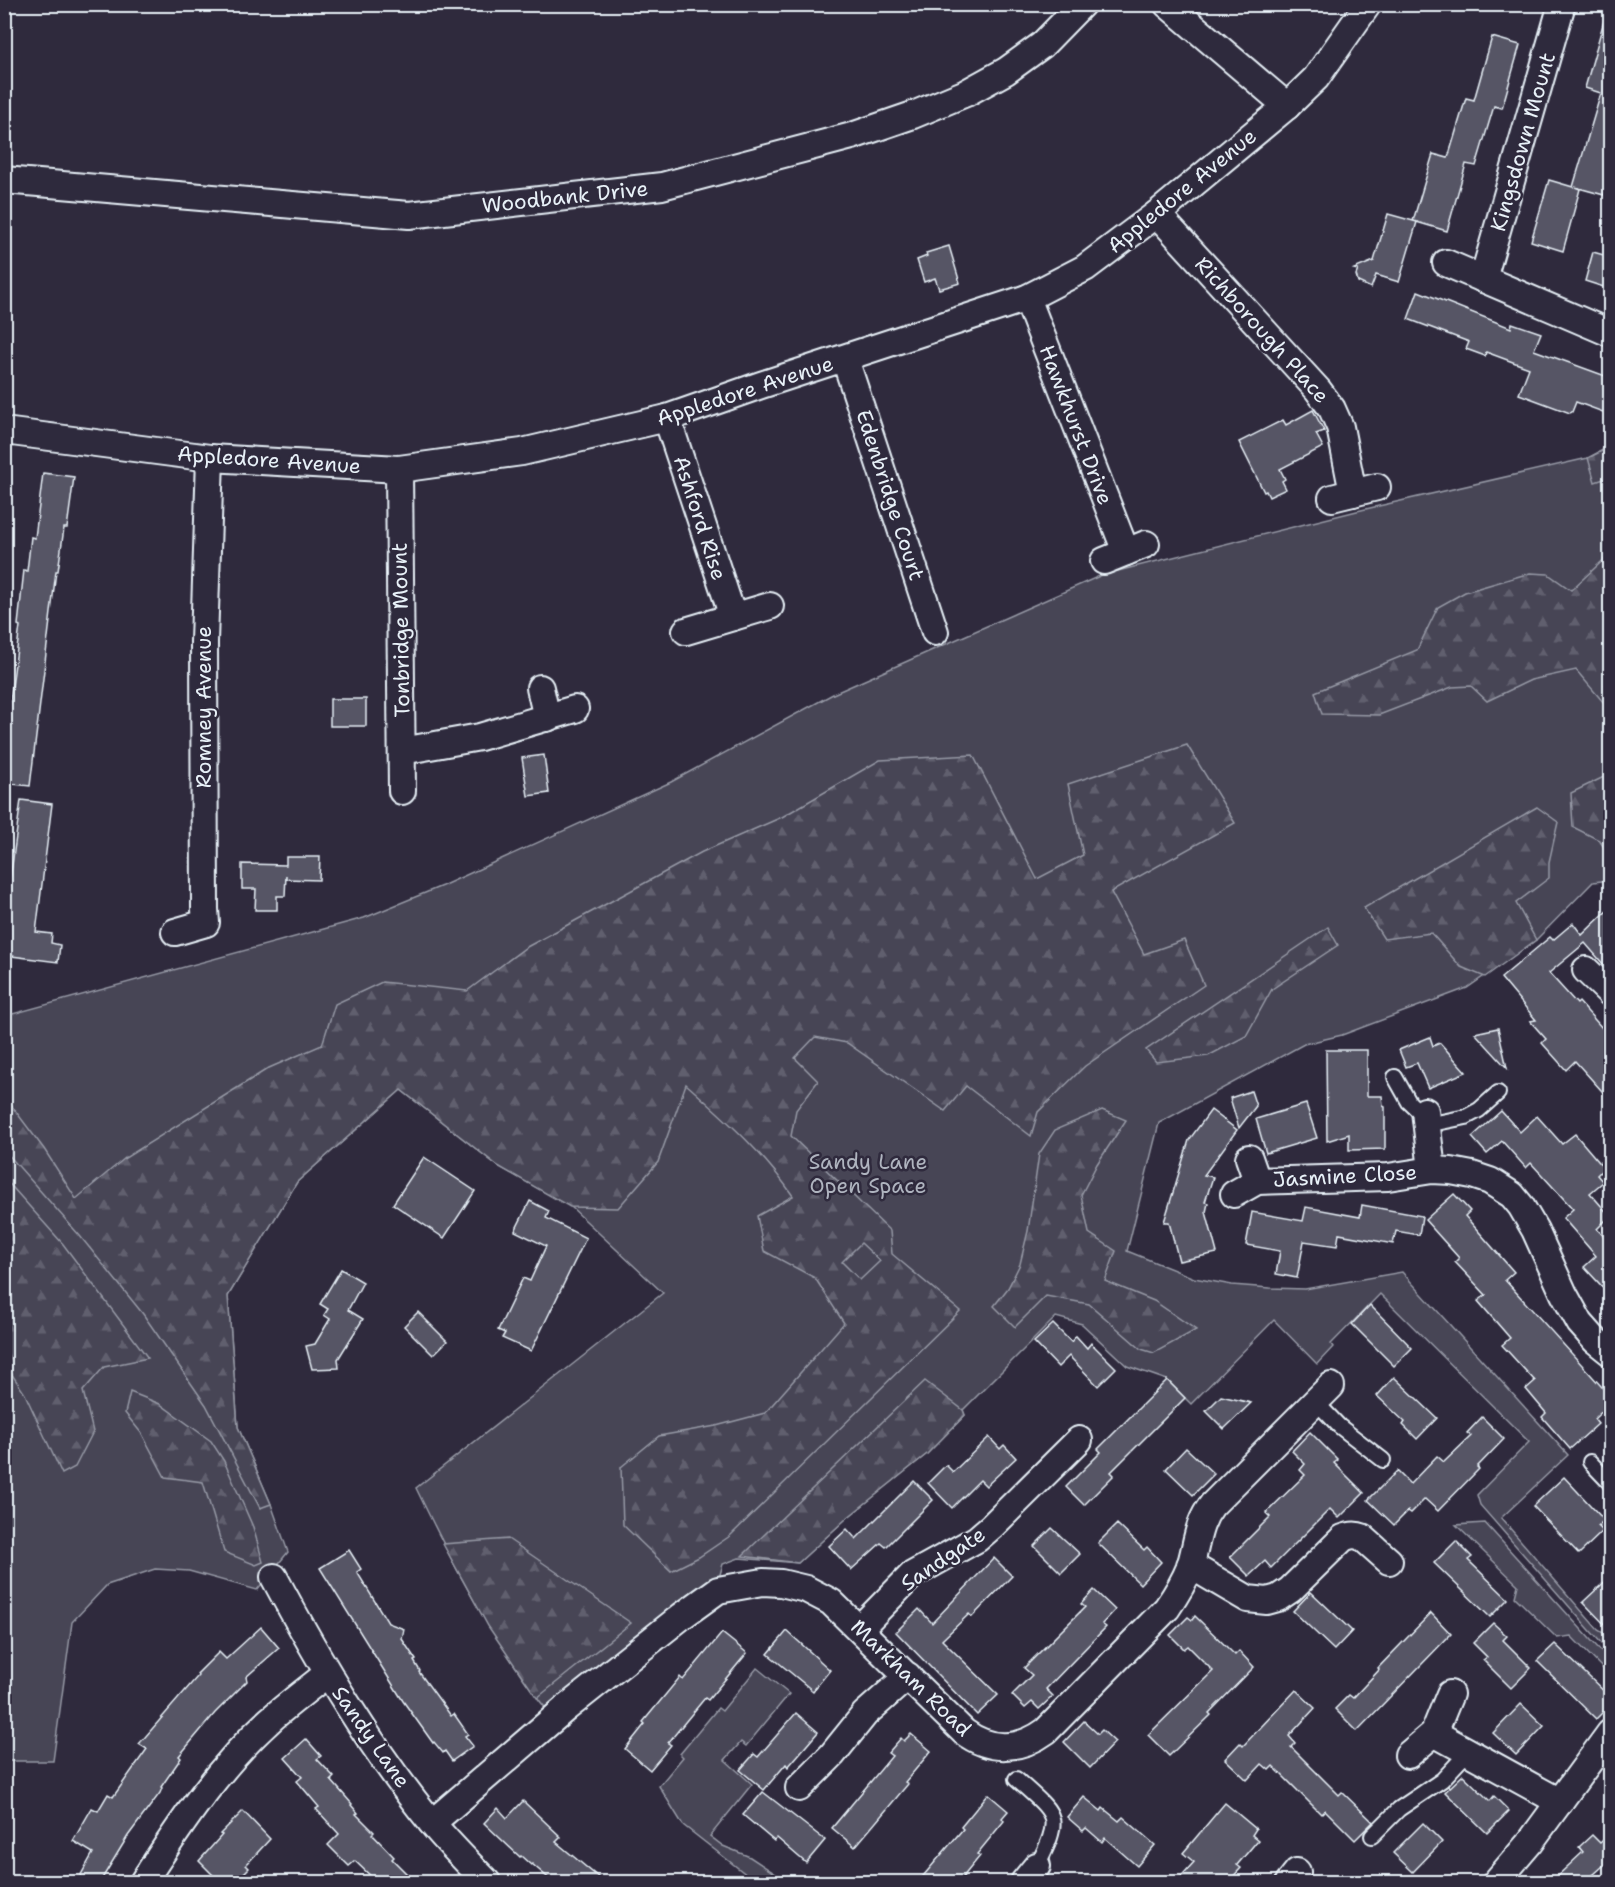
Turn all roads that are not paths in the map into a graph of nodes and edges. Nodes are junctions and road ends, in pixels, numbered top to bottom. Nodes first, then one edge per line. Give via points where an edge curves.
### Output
1 (1082, 4) edge
2 (1167, 4) edge
3 (1368, 4) edge
4 (1562, 4) edge
5 (1287, 106) junction
6 (4, 180) edge
7 (1157, 214) junction
8 (1446, 263) dead end
9 (1483, 279) junction
10 (1027, 298) junction
11 (1611, 333) edge
12 (845, 359) junction
13 (667, 418) junction
14 (4, 431) edge
15 (210, 458) junction
16 (399, 469) junction
17 (1354, 493) dead end
18 (1125, 552) dead end
19 (770, 606) dead end
20 (733, 617) junction
21 (686, 631) dead end
22 (935, 632) dead end
23 (540, 688) dead end
24 (575, 709) dead end
25 (547, 718) junction
26 (402, 751) junction
27 (402, 791) dead end
28 (175, 933) dead end
29 (1586, 970) dead end
30 (1611, 993) edge
31 (1395, 1077) dead end
32 (1498, 1092) dead end
33 (1426, 1118) junction
34 (1432, 1170) junction
35 (1234, 1194) dead end
36 (1611, 1352) edge
37 (1323, 1394) joint
38 (1079, 1440) dead end
39 (1383, 1460) dead end
40 (1590, 1461) dead end
41 (1611, 1483) edge
42 (1389, 1561) dead end
43 (1190, 1565) junction
44 (274, 1577) dead end
45 (860, 1628) junction
46 (327, 1674) junction
47 (908, 1676) junction
48 (1450, 1694) dead end
49 (1434, 1733) junction
50 (1611, 1733) edge
51 (1468, 1752) junction
52 (1408, 1755) dead end
53 (1016, 1779) dead end
54 (799, 1788) dead end
55 (1560, 1802) junction
56 (432, 1823) junction
57 (1372, 1836) dead end
58 (1030, 1874) edge
59 (143, 1882) edge
60 (487, 1882) edge
61 (1496, 1882) edge

1 - 6 street, Woodbank Drive via 1041,45 966,93 852,136 662,186 409,215
2 - 5 street
3 - 5 street, Appledore Avenue via 1316,78
4 - 9 street, Kingsdown Mount
5 - 7 street, Appledore Avenue
7 - 10 street, Appledore Avenue via 1085,268
7 - 17 street, Richborough Place via 1332,409 1340,426
8 - 9 street
9 - 11 street
10 - 12 street, Appledore Avenue
10 - 18 street, Hawkhurst Drive
12 - 13 street, Appledore Avenue
12 - 22 street, Edenbridge Court
13 - 16 street, Appledore Avenue via 522,452
13 - 20 street, Ashford Rise
14 - 15 street, Appledore Avenue
15 - 16 street, Appledore Avenue
15 - 28 street, Romney Avenue via 204,642 207,923
16 - 26 street, Tonbridge Mount
19 - 20 street
20 - 21 street
23 - 25 street
24 - 25 street
25 - 26 street via 480,737
26 - 27 street, Tonbridge Mount
29 - 30 street
31 - 33 lane via 1409,1102
32 - 33 lane via 1466,1117
33 - 34 street, Jasmine Close
34 - 35 street, Jasmine Close via 1388,1177 1253,1169
34 - 36 street, Jasmine Close via 1472,1175 1501,1186 1512,1195 1535,1230 1580,1323
37 - 39 lane, Markham Road via 1339,1426
37 - 43 street, Markham Road via 1212,1505 1198,1527
38 - 45 street, Sandgate via 977,1539 912,1575
40 - 41 lane
42 - 43 street via 1362,1537 1350,1535 1290,1590 1268,1601 1248,1599
43 - 47 street, Markham Road via 1181,1588 1160,1615 1033,1740 999,1746 973,1739
44 - 46 street, Sandy Lane
45 - 47 street, Markham Road
45 - 56 street, Markham Road via 831,1602 793,1585 762,1582 718,1590 566,1708
46 - 56 street, Sandy Lane
46 - 59 street via 270,1720 220,1773
47 - 54 street via 865,1714
48 - 49 street
49 - 51 street
49 - 52 street
50 - 55 street
51 - 55 street
51 - 57 lane via 1442,1780 1399,1809
53 - 58 lane via 1045,1806 1054,1827
55 - 61 street
56 - 60 street, Sandy Lane

